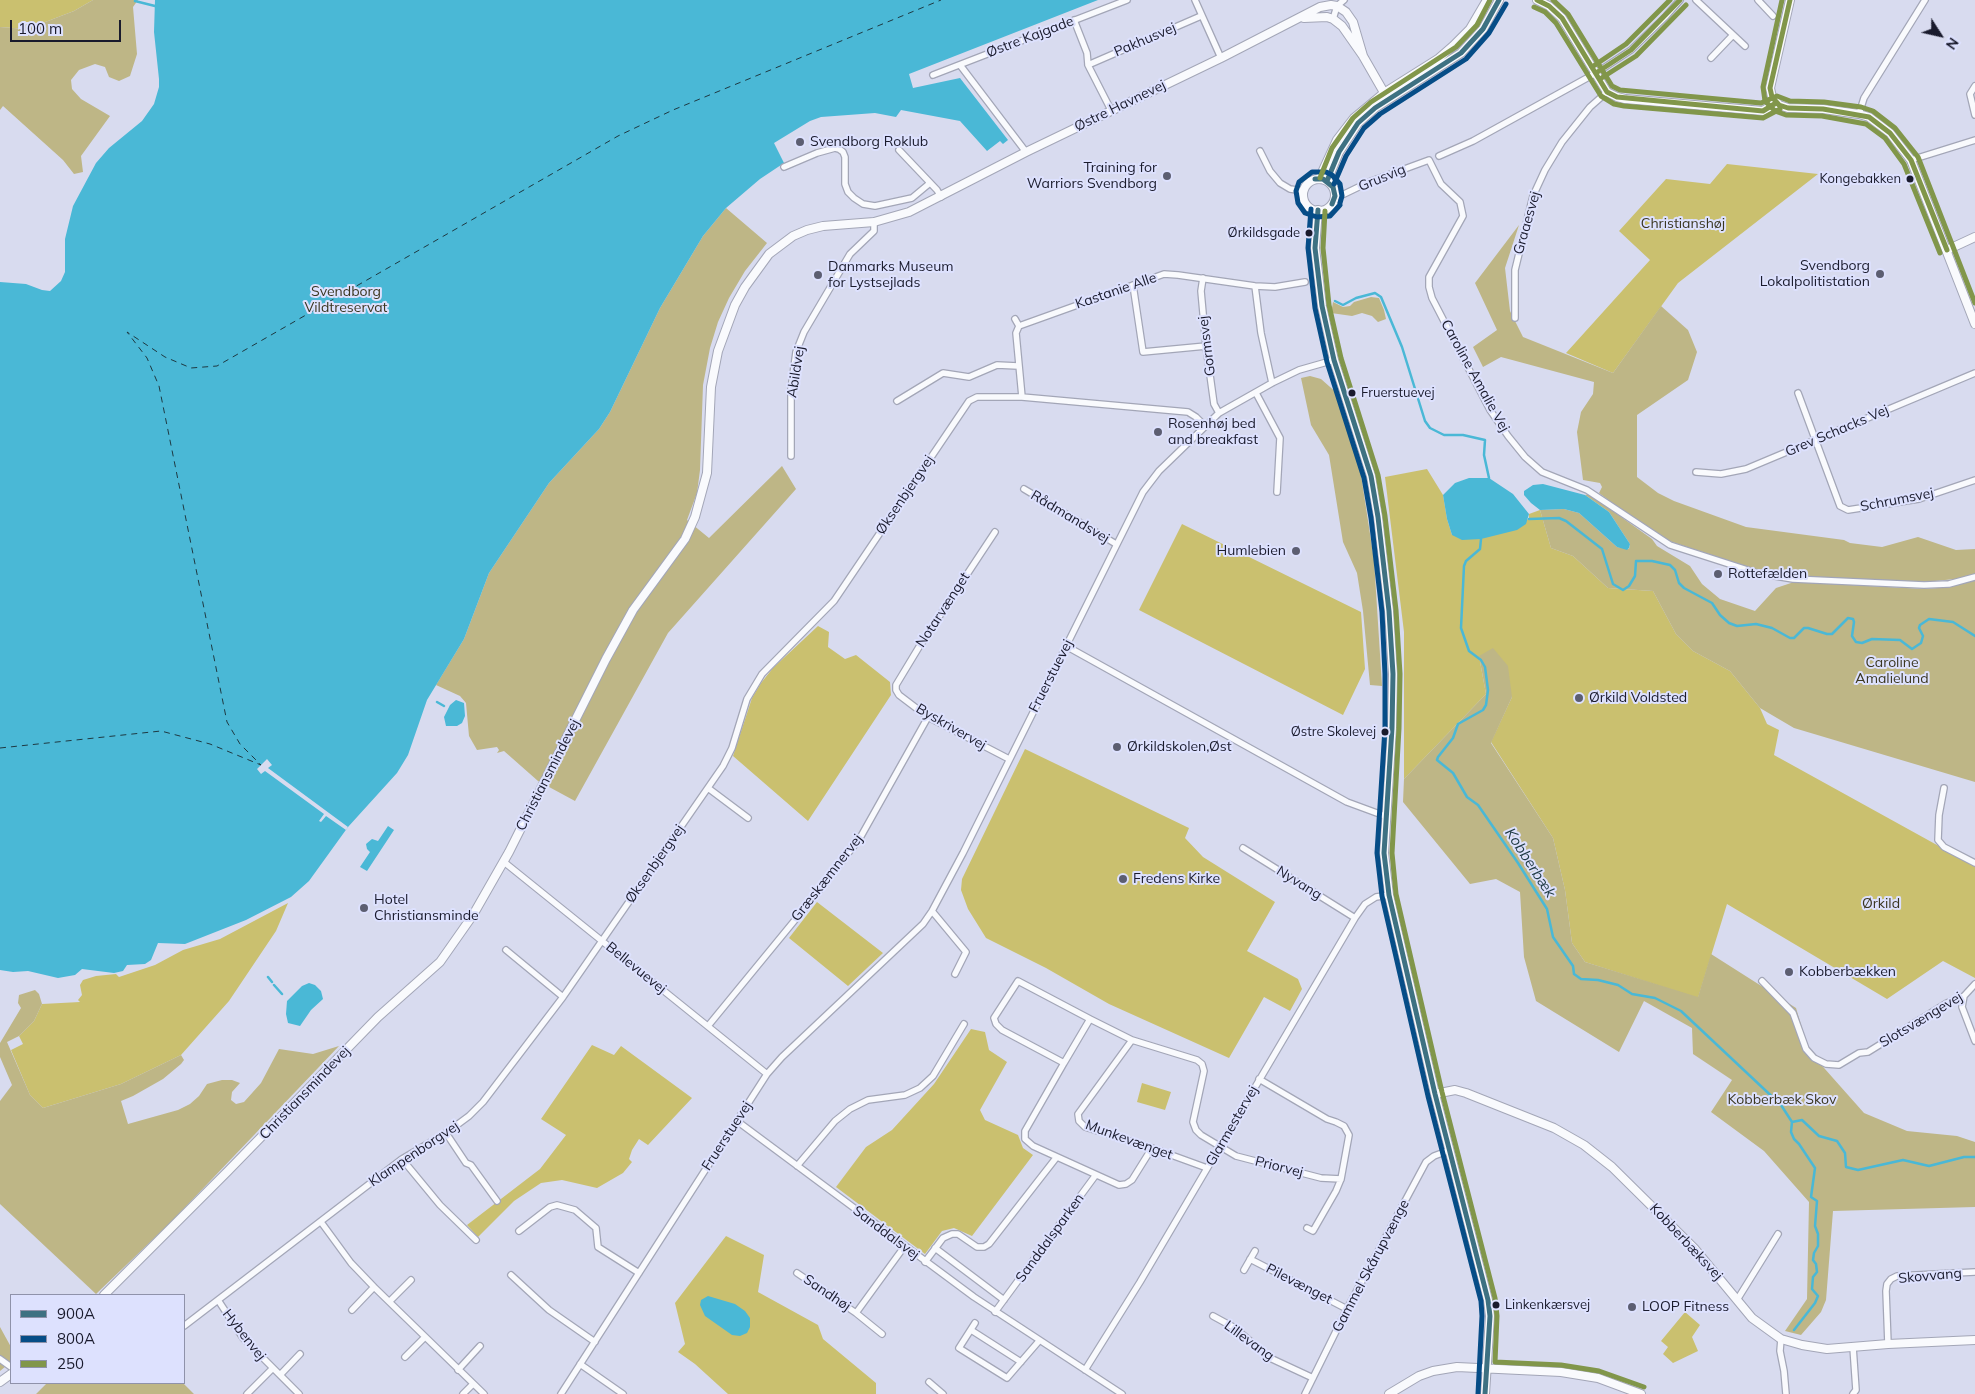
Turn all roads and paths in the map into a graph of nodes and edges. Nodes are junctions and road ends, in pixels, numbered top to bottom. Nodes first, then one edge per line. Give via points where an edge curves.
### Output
1 (1127, 0) edge
2 (1196, 0) edge
3 (1344, 0) edge
4 (1487, 0) edge
5 (1500, 0) edge
6 (1537, 0) edge
7 (1680, 0) edge
8 (1696, 0) edge
9 (1758, 0) edge
10 (1790, 0) edge
11 (1925, 0) edge
12 (1337, 6) junction
13 (1299, 15) junction
14 (1201, 16) junction
15 (1773, 16) dead end
16 (1333, 19) junction
17 (1074, 20) junction
18 (1733, 34) junction
19 (1745, 46) dead end
20 (1363, 56) junction
21 (1222, 58) junction
22 (1711, 58) dead end
23 (1088, 64) junction
24 (960, 65) junction
25 (1596, 73) junction
26 (933, 75) dead end
27 (1975, 86) edge
28 (1607, 92) junction
29 (1386, 96) junction
30 (1776, 103) junction
31 (1111, 110) junction
32 (1859, 114) junction
33 (1975, 115) edge
34 (1975, 140) edge
35 (899, 150) dead end
36 (1260, 151) dead end
37 (1026, 152) junction
38 (1439, 156) dead end
39 (1429, 160) joint
40 (1911, 160) junction
41 (784, 167) dead end
42 (1323, 180) junction
43 (930, 183) junction
44 (1304, 192) junction
45 (1335, 196) junction
46 (940, 197) junction
47 (1318, 210) junction
48 (874, 222) junction
49 (1975, 237) edge
50 (1947, 250) junction
51 (1203, 278) junction
52 (1306, 282) dead end
53 (1133, 284) junction
54 (1255, 286) junction
55 (1515, 318) dead end
56 (1015, 319) dead end
57 (1975, 324) edge
58 (1019, 326) junction
59 (1206, 346) junction
60 (1334, 360) junction
61 (1018, 366) junction
62 (1975, 373) edge
63 (1272, 383) junction
64 (1256, 393) junction
65 (1798, 393) dead end
66 (1022, 397) junction
67 (897, 401) dead end
68 (1219, 413) junction
69 (1205, 426) junction
70 (1815, 440) junction
71 (791, 456) dead end
72 (1696, 472) dead end
73 (1975, 480) edge
74 (1024, 489) dead end
75 (1277, 492) dead end
76 (995, 532) dead end
77 (1116, 544) junction
78 (1975, 576) edge
79 (1066, 646) junction
80 (896, 690) joint
81 (928, 718) junction
82 (1009, 759) junction
83 (708, 788) junction
84 (1944, 788) dead end
85 (1386, 816) junction
86 (748, 818) dead end
87 (1243, 848) dead end
88 (504, 862) junction
89 (1975, 864) edge
90 (1389, 895) junction
91 (932, 911) junction
92 (1355, 918) junction
93 (602, 941) junction
94 (506, 950) dead end
95 (955, 974) dead end
96 (1762, 981) dead end
97 (1975, 984) edge
98 (1964, 996) junction
99 (563, 997) junction
100 (1090, 1019) junction
101 (964, 1024) dead end
102 (708, 1026) junction
103 (1132, 1040) junction
104 (1975, 1041) edge
105 (1064, 1063) junction
106 (767, 1074) junction
107 (1259, 1079) junction
108 (1435, 1094) junction
109 (737, 1121) junction
110 (446, 1133) junction
111 (1220, 1146) junction
112 (1152, 1148) junction
113 (1450, 1150) junction
114 (1056, 1158) junction
115 (402, 1159) junction
116 (797, 1166) junction
117 (1207, 1168) junction
118 (1095, 1176) junction
119 (1341, 1179) junction
120 (497, 1201) dead end
121 (321, 1222) junction
122 (1307, 1228) dead end
123 (519, 1230) dead end
124 (1778, 1234) dead end
125 (476, 1240) dead end
126 (904, 1247) junction
127 (935, 1248) junction
128 (1255, 1250) dead end
129 (1250, 1259) junction
130 (925, 1262) junction
131 (1244, 1270) dead end
132 (1975, 1272) edge
133 (639, 1273) junction
134 (797, 1273) dead end
135 (511, 1275) dead end
136 (411, 1280) dead end
137 (374, 1287) junction
138 (105, 1294) edge
139 (218, 1300) junction
140 (1004, 1300) junction
141 (1737, 1300) junction
142 (390, 1301) junction
143 (1347, 1309) junction
144 (352, 1310) dead end
145 (995, 1312) junction
146 (856, 1313) junction
147 (1213, 1316) dead end
148 (975, 1323) dead end
149 (185, 1325) edge
150 (971, 1330) junction
151 (882, 1334) dead end
152 (424, 1337) junction
153 (1781, 1339) junction
154 (1975, 1340) edge
155 (1039, 1341) junction
156 (595, 1342) junction
157 (1888, 1344) junction
158 (480, 1346) dead end
159 (1853, 1347) junction
160 (300, 1354) dead end
161 (405, 1357) dead end
162 (1021, 1362) junction
163 (580, 1364) junction
164 (272, 1368) junction
165 (1487, 1369) junction
166 (458, 1370) junction
167 (1085, 1370) junction
168 (280, 1375) junction
169 (1313, 1378) junction
170 (929, 1382) dead end
171 (473, 1384) junction
172 (246, 1394) edge
173 (299, 1394) edge
174 (463, 1394) edge
175 (484, 1394) edge
176 (561, 1394) edge
177 (623, 1394) edge
178 (943, 1394) edge
179 (1121, 1394) edge
180 (1305, 1394) edge
181 (1389, 1394) edge
182 (1485, 1394) edge
183 (1641, 1394) edge
184 (1786, 1394) edge
185 (1854, 1394) edge

1 - 17 street, Østre Kajgade
2 - 14 street
3 - 12 street
4 - 29 street via 1470,29 1453,46
5 - 29 street via 1488,22 1461,53
6 - 25 street via 1562,18
7 - 25 street via 1631,50
8 - 18 street
9 - 15 street
10 - 30 street via 1770,88
11 - 32 street via 1864,98
12 - 13 street, Østre Havnevej via 1320,7
12 - 16 street
12 - 20 street via 1351,18
13 - 16 street, Østre Havnevej
13 - 21 street, Østre Havnevej
14 - 21 street
14 - 23 street, Pakhusvej
16 - 20 street via 1346,30
17 - 23 street
17 - 24 street, Østre Kajgade
18 - 19 street
18 - 22 street
20 - 29 street
21 - 31 street, Østre Havnevej
23 - 31 street
24 - 26 street, Østre Kajgade
24 - 37 street
25 - 28 street
25 - 38 street via 1474,141
27 - 33 street via 1970,94
28 - 30 street via 1625,99 1763,111
28 - 55 street, Graaesvej via 1590,107 1562,142 1533,196 1515,270
29 - 42 street via 1354,118 1342,132 1332,149
30 - 32 street via 1788,108
31 - 37 street, Østre Havnevej
32 - 40 street via 1869,117 1890,133
34 - 40 street
35 - 43 street
36 - 44 street via 1280,183
37 - 46 street, Østre Havnevej
39 - 45 street, Grusvig
39 - 78 street, Caroline Amalie Vej via 1441,184 1460,202 1463,216 1429,277 1432,298 1490,410 1532,466 1599,497 1670,545 1757,573 1793,579 1924,585 1949,584
40 - 50 street
41 - 43 street via 817,153 839,149 845,157 848,192 864,204 875,206 912,198
42 - 44 street via 1311,181
42 - 45 street via 1334,187
43 - 46 street
44 - 47 street via 1307,204
45 - 47 street via 1329,207
46 - 48 street, Østre Havnevej via 909,212
47 - 60 street via 1315,248 1318,278
48 - 71 street, Abildvej via 874,231 850,254 804,332 796,352 791,388
48 - 88 street, Christiansmindevej via 823,226 792,236 769,254 745,287 725,328 710,387 707,473 695,516 685,539 633,610
49 - 50 street
50 - 57 street
51 - 53 street, Kastanie Alle via 1164,274
51 - 54 street, Kastanie Alle
51 - 59 street, Gormsvej via 1201,291
52 - 54 street, Kastanie Alle via 1275,287
53 - 58 street, Kastanie Alle
53 - 59 street via 1143,352
54 - 63 street
56 - 58 street
58 - 61 street via 1016,333
59 - 68 street, Gormsvej via 1214,404
60 - 63 street, Fruerstuevej via 1299,370
60 - 85 street via 1371,476 1389,611 1393,674
61 - 66 street
61 - 67 street via 997,365 969,377 943,373
62 - 70 street, Grev Schacks Vej
63 - 64 street, Fruerstuevej
64 - 68 street, Fruerstuevej
64 - 75 street via 1280,438
65 - 70 street
66 - 69 street, Øksenbjergvej via 1188,412
66 - 83 street, Øksenbjergvej via 977,397 969,401 834,601 762,674 747,699 732,748
68 - 69 street, Fruerstuevej
69 - 77 street, Fruerstuevej via 1159,470 1143,492
70 - 72 street, Grev Schacks Vej via 1746,469 1721,474
70 - 73 street, Schrumsvej via 1840,506 1848,510 1919,499
74 - 77 street, Rådmandsvej
76 - 80 street, Notarvænget via 919,647
77 - 79 street, Fruerstuevej
79 - 82 street, Fruerstuevej
79 - 85 street via 1347,802
80 - 81 street, Byskrivervej
81 - 82 street, Byskrivervej
81 - 102 street, Græskæmnervej via 860,838
82 - 91 street, Fruerstuevej
83 - 86 street
83 - 93 street, Øksenbjergvej
84 - 89 street via 1938,815 1938,840 1944,847
85 - 90 street via 1384,853
87 - 92 street, Nyvang
88 - 93 street, Bellevuevej
88 - 138 street, Christiansmindevej via 440,962 378,1018
90 - 92 street, Glarmestervej via 1376,897 1365,904
90 - 108 street
91 - 95 street via 966,952
91 - 106 street, Fruerstuevej via 923,924
92 - 107 street, Glarmestervej
93 - 99 street, Klampenborgvej
93 - 102 street, Bellevuevej
94 - 99 street
96 - 98 street, Slotsvængevej via 1793,1013 1806,1049 1826,1064 1839,1064 1858,1052 1868,1052 1947,1002
97 - 98 street, Slotsvængevej
98 - 104 street via 1962,1006
99 - 110 street, Klampenborgvej via 483,1102
100 - 103 street
100 - 105 street
100 - 105 street via 1018,981 994,1018 1002,1030
101 - 116 street via 933,1076 920,1088 905,1095 868,1100 850,1109 835,1121
102 - 106 street, Bellevuevej
103 - 111 street via 1202,1064 1204,1071 1193,1122 1196,1130
103 - 112 street, Munkevænget via 1078,1114 1079,1121 1085,1127
105 - 114 street via 1025,1132 1025,1140
106 - 109 street, Fruerstuevej
107 - 111 street, Glarmestervej
107 - 119 street via 1344,1126 1349,1135
108 - 113 street
108 - 141 street, Kobberbæksvej via 1455,1090 1466,1093 1554,1128 1584,1145 1612,1167 1694,1248
109 - 116 street, Sanddalsvej
109 - 133 street, Fruerstuevej
110 - 115 street, Klampenborgvej
110 - 120 street
111 - 117 street, Glarmestervej
111 - 119 street, Priorvej via 1236,1156 1321,1178
112 - 117 street, Munkevænget
112 - 118 street via 1132,1180 1126,1184 1119,1185
113 - 143 street, Gammel Skårupvænge via 1426,1162
113 - 165 street via 1488,1300
114 - 118 street
114 - 127 street via 989,1244 977,1247 958,1234 952,1234 943,1238
115 - 121 street, Klampenborgvej
115 - 125 street via 440,1205
116 - 126 street, Sanddalsvej
117 - 167 street, Glarmestervej
118 - 140 street, Sanddalsparken
119 - 122 street via 1313,1231
121 - 137 street
121 - 139 street, Klampenborgvej
123 - 133 street via 550,1207 556,1205 576,1210 596,1228 598,1247
124 - 141 street
126 - 130 street, Sanddalsvej
126 - 146 street, Sandhøj
127 - 130 street
127 - 140 street
128 - 129 street, Pilevænget
129 - 131 street, Pilevænget
129 - 143 street, Pilevænget
130 - 145 street, Sanddalsvej
132 - 157 street, Skovvang via 1897,1276 1887,1284
133 - 156 street, Fruerstuevej
134 - 146 street, Sandhøj
135 - 156 street via 549,1310
136 - 142 street
137 - 142 street
137 - 144 street
139 - 149 street, Klampenborgvej
139 - 164 street, Hybenvej via 243,1338
140 - 145 street, Sanddalsparken
141 - 153 street, Kobberbæksvej via 1752,1318
142 - 152 street
143 - 169 street, Gammel Skårupvænge
145 - 155 street, Sanddalsvej
146 - 151 street, Sandhøj
147 - 169 street, Lillevang via 1235,1328 1270,1358
148 - 150 street
150 - 162 street
150 - 162 street via 959,1348 1007,1378
152 - 161 street
152 - 166 street
153 - 159 street, Kobberbæksvej via 1827,1349
153 - 184 street
154 - 157 street, Kobberbæksvej
155 - 162 street
155 - 167 street, Sanddalsvej
156 - 163 street, Fruerstuevej
157 - 159 street, Kobberbæksvej
158 - 166 street
159 - 185 street
160 - 168 street
163 - 176 street, Fruerstuevej
163 - 177 street
164 - 168 street, Hybenvej
164 - 172 street, Hybenvej
165 - 181 street via 1457,1367 1433,1371
165 - 182 street
165 - 183 street via 1561,1372 1598,1378
166 - 171 street
167 - 179 street, Sanddalsvej
168 - 173 street, Hybenvej
169 - 180 street, Gammel Skårupvænge
170 - 178 street
171 - 174 street
171 - 175 street

